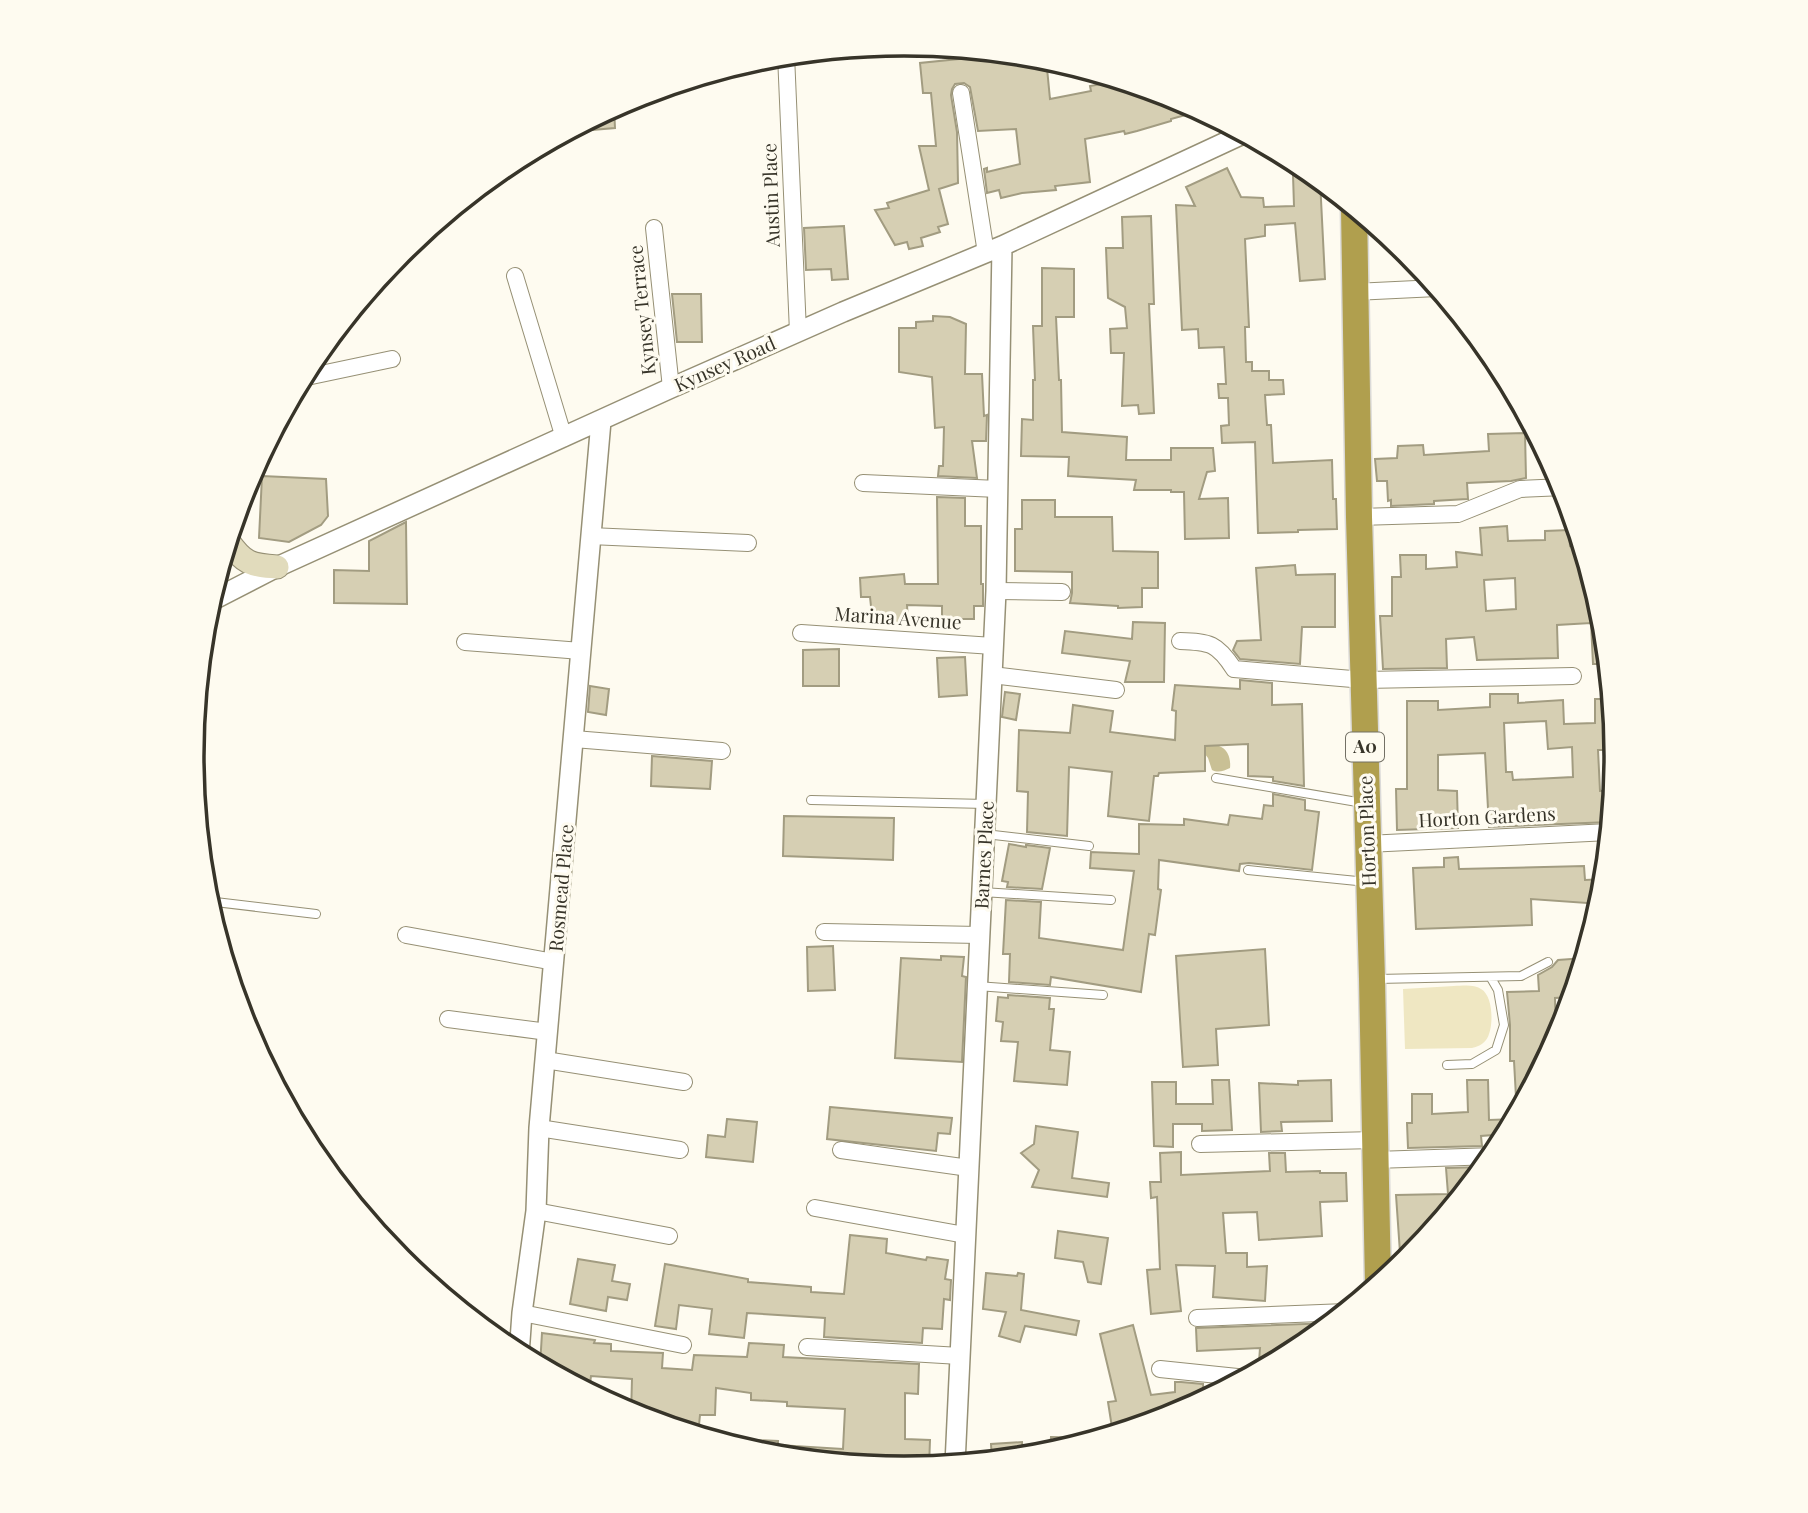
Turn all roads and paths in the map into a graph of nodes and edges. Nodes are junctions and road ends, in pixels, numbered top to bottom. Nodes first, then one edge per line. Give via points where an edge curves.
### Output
1 (786, 66) edge
2 (961, 93) dead end
3 (1233, 139) edge
4 (1355, 221) edge
5 (654, 228) dead end
6 (994, 249) junction
7 (515, 276) dead end
8 (1425, 289) edge
9 (1354, 292) junction
10 (798, 332) junction
11 (393, 359) dead end
12 (317, 375) edge
13 (671, 388) junction
14 (601, 421) junction
15 (564, 438) junction
16 (863, 483) dead end
17 (1551, 488) edge
18 (998, 489) junction
19 (1359, 517) junction
20 (590, 536) junction
21 (748, 543) dead end
22 (235, 550) edge
23 (277, 567) junction
24 (996, 592) junction
25 (1062, 592) dead end
26 (223, 595) edge
27 (801, 633) dead end
28 (1180, 641) dead end
29 (465, 642) dead end
30 (993, 646) junction
31 (581, 651) junction
32 (992, 675) junction
33 (1573, 676) dead end
34 (1364, 680) junction
35 (1116, 690) dead end
36 (574, 739) junction
37 (722, 751) dead end
38 (1216, 778) dead end
39 (811, 800) dead end
40 (1366, 803) junction
41 (986, 804) junction
42 (1600, 832) edge
43 (985, 834) junction
44 (1367, 844) junction
45 (1089, 846) dead end
46 (1248, 870) dead end
47 (1369, 882) junction
48 (982, 892) junction
49 (1111, 900) dead end
50 (219, 902) edge
51 (316, 914) dead end
52 (824, 932) dead end
53 (406, 935) dead end
54 (979, 935) junction
55 (554, 962) junction
56 (1548, 962) dead end
57 (1491, 978) junction
58 (1372, 979) junction
59 (977, 986) junction
60 (1103, 995) dead end
61 (448, 1019) dead end
62 (548, 1032) junction
63 (545, 1060) junction
64 (1447, 1065) dead end
65 (684, 1082) dead end
66 (539, 1128) junction
67 (1200, 1144) dead end
68 (680, 1150) dead end
69 (841, 1150) dead end
70 (1375, 1150) junction
71 (1479, 1155) edge
72 (969, 1168) junction
73 (815, 1208) dead end
74 (536, 1211) junction
75 (965, 1235) junction
76 (669, 1236) dead end
77 (1378, 1272) edge
78 (522, 1313) junction
79 (1329, 1313) edge
80 (1197, 1318) dead end
81 (520, 1342) edge
82 (683, 1345) dead end
83 (807, 1347) dead end
84 (960, 1356) junction
85 (1160, 1369) dead end
86 (1230, 1376) edge
87 (955, 1455) edge

1 - 10 street, Austin Place
2 - 6 street
3 - 6 street, Kynsey Road
4 - 9 highway, Horton Place / A0
5 - 13 street, Kynsey Terrace
6 - 10 street, Kynsey Road
6 - 18 street, Barnes Place
7 - 15 street
8 - 9 street
9 - 19 highway, Horton Place / A0
10 - 13 street, Kynsey Road
11 - 12 street
13 - 14 street, Kynsey Road
14 - 15 street, Kynsey Road
14 - 20 street, Rosmead Place
15 - 23 street, Kynsey Road
16 - 18 street
17 - 19 street via 1520,489 1458,514
18 - 24 street, Barnes Place
19 - 34 highway, Horton Place / A0
20 - 21 street
20 - 31 street, Rosmead Place
22 - 23 main road via 252,565
23 - 26 street, Kynsey Road
24 - 25 street
24 - 30 street, Barnes Place
27 - 30 street, Marina Avenue
28 - 34 street via 1205,642 1224,653 1234,669
29 - 31 street
30 - 32 street, Barnes Place
31 - 36 street, Rosmead Place
32 - 35 street
32 - 41 street, Barnes Place
33 - 34 street
34 - 40 highway, Horton Place / A0
36 - 37 street
36 - 55 street, Rosmead Place
38 - 40 lane
39 - 41 lane
40 - 44 highway, Horton Place / A0
41 - 43 street, Barnes Place
42 - 44 street, Horton Gardens
43 - 45 lane
43 - 48 street, Barnes Place
44 - 47 highway, Horton Place / A0
46 - 47 lane
47 - 58 highway, Horton Place / A0
48 - 49 lane
48 - 54 street, Barnes Place
50 - 51 lane
52 - 54 street
53 - 55 street
54 - 59 street, Barnes Place
55 - 62 street, Rosmead Place
56 - 57 lane via 1521,976
57 - 58 lane
57 - 64 lane via 1499,990 1504,1025 1496,1051 1472,1063
58 - 70 highway, Horton Place / A0
59 - 60 lane
59 - 72 street, Barnes Place
61 - 62 street
62 - 63 street, Rosmead Place
63 - 65 street
63 - 66 street, Rosmead Place
66 - 68 street
66 - 74 street, Rosmead Place
67 - 70 street
69 - 72 street
70 - 71 street
70 - 77 highway, Horton Place / A0
72 - 75 street, Barnes Place
73 - 75 street
74 - 76 street
74 - 78 street, Rosmead Place
75 - 84 street, Barnes Place
78 - 81 street, Rosmead Place
78 - 82 street
79 - 80 street
83 - 84 street
84 - 87 street, Barnes Place
85 - 86 street

